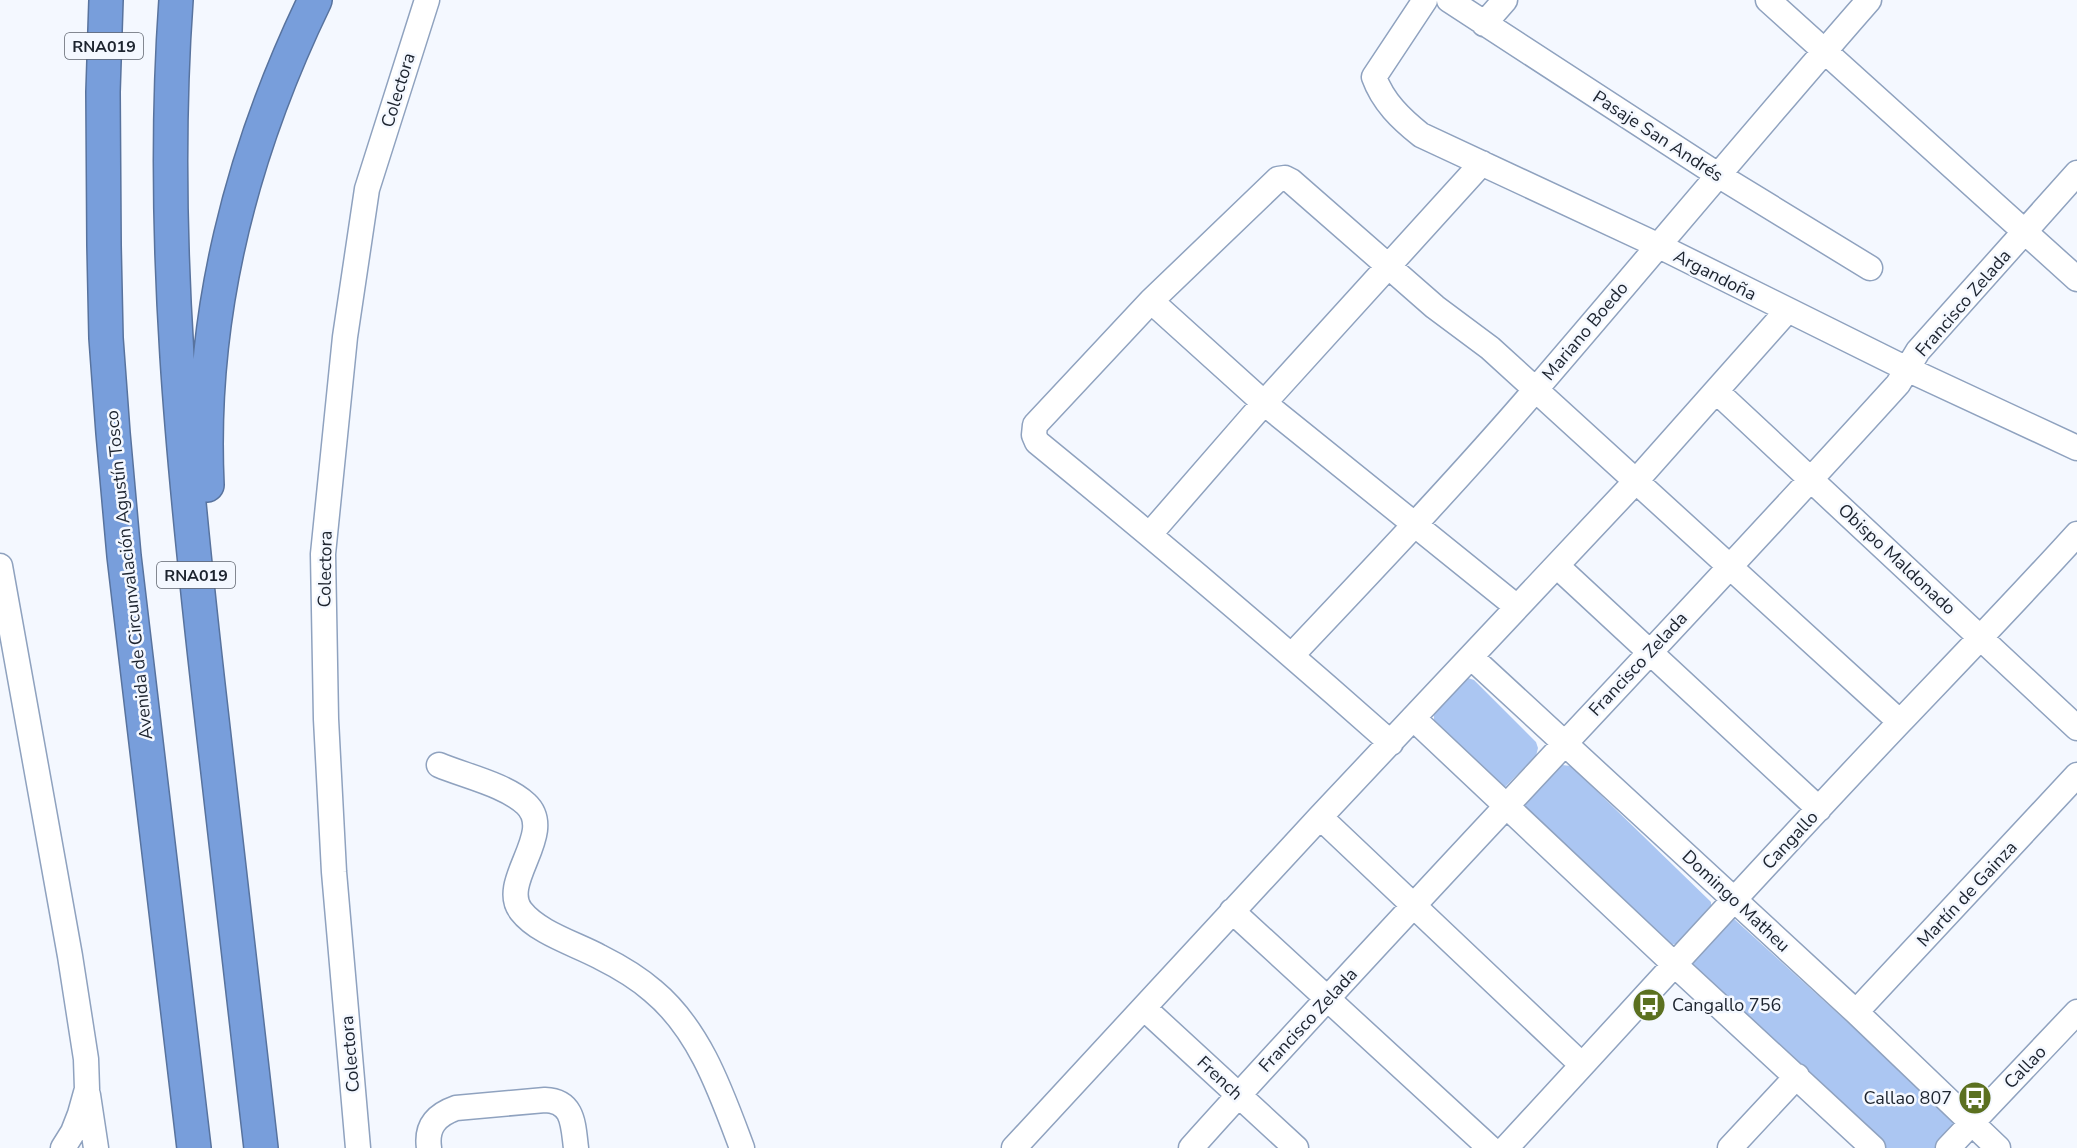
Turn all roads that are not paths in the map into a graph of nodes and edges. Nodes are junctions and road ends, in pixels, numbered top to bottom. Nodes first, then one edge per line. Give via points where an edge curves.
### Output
1 (85, 0) edge
2 (106, 0) edge
3 (176, 0) edge
4 (315, 0) edge
5 (427, 0) edge
6 (1425, 0) edge
7 (1449, 0) edge
8 (1505, 0) edge
9 (1768, 0) edge
10 (1869, 0) edge
11 (1484, 24) junction
12 (1825, 50) junction
13 (1482, 163) junction
14 (2077, 173) edge
15 (1718, 175) junction
16 (2025, 232) junction
17 (1657, 245) junction
18 (1389, 266) junction
19 (1870, 268) dead end
20 (2077, 279) edge
21 (1151, 301) junction
22 (1787, 311) junction
23 (1907, 369) junction
24 (1536, 389) junction
25 (1716, 391) junction
26 (1264, 403) junction
27 (2077, 448) edge
28 (1811, 480) junction
29 (1636, 481) junction
30 (1414, 525) junction
31 (1150, 534) junction
32 (2077, 534) edge
33 (124, 556) junction
34 (0, 566) edge
35 (1557, 566) junction
36 (1730, 567) junction
37 (1517, 607) junction
38 (1981, 639) junction
39 (1649, 652) junction
40 (1292, 655) junction
41 (1471, 657) junction
42 (1413, 718) junction
43 (1900, 722) junction
44 (2077, 728) edge
45 (1391, 743) junction
46 (1564, 743) junction
47 (439, 765) dead end
48 (2077, 775) edge
49 (1505, 805) junction
50 (1819, 809) junction
51 (1320, 817) junction
52 (227, 844) junction
53 (1734, 900) junction
54 (1414, 905) junction
55 (1232, 911) junction
56 (1675, 965) junction
57 (1328, 998) junction
58 (1144, 1008) junction
59 (1856, 1012) junction
60 (2077, 1012) edge
61 (1582, 1065) junction
62 (1797, 1076) junction
63 (87, 1089) junction
64 (1239, 1095) junction
65 (1971, 1123) junction
66 (63, 1148) edge
67 (96, 1148) edge
68 (194, 1148) edge
69 (261, 1148) edge
70 (358, 1148) edge
71 (429, 1148) edge
72 (576, 1148) edge
73 (742, 1148) edge
74 (1014, 1148) edge
75 (1191, 1148) edge
76 (1296, 1148) edge
77 (1490, 1148) edge
78 (1506, 1148) edge
79 (1730, 1148) edge
80 (1873, 1148) edge
81 (1948, 1148) edge
82 (1998, 1148) edge

1 - 33 highway via 82,172 87,346 94,430
2 - 33 highway, Avenida de Circunvalación Agustín Tosco / RNA019 via 106,338
3 - 52 highway, RNA019 via 171,198 175,332 186,485
4 - 52 highway via 267,111 241,191 222,278 210,362 207,490 232,738
5 - 70 street, Colectora via 367,189 345,337 323,554 334,860
6 - 13 street, Argandoña via 1374,77 1378,90 1401,120 1421,135
7 - 11 street, Pasaje San Andrés
8 - 11 street
9 - 12 street
10 - 12 street, Mariano Boedo
11 - 15 street, Pasaje San Andrés
12 - 15 street, Mariano Boedo
12 - 16 street
13 - 17 street, Argandoña
13 - 18 street
14 - 16 street, Francisco Zelada
15 - 17 street, Mariano Boedo
15 - 19 street, Pasaje San Andrés
16 - 20 street
16 - 23 street, Francisco Zelada via 1918,351
17 - 22 street, Argandoña
17 - 24 street, Mariano Boedo
18 - 21 street via 1291,181 1278,179
18 - 24 street
18 - 26 street
21 - 26 street
21 - 31 street via 1035,425 1034,435 1037,442
22 - 23 street, Argandoña
22 - 25 street
23 - 27 street, Argandoña
23 - 28 street, Francisco Zelada via 1898,384
24 - 29 street
24 - 30 street, Mariano Boedo
25 - 28 street, Obispo Maldonado
25 - 29 street
26 - 30 street
26 - 31 street
28 - 36 street, Francisco Zelada
28 - 38 street, Obispo Maldonado
29 - 35 street
29 - 36 street
30 - 37 street
30 - 40 street, Mariano Boedo
31 - 40 street
32 - 38 street, Cangallo
33 - 68 highway, Avenida de Circunvalación Agustín Tosco / RNA019
34 - 63 street via 81,1024
35 - 37 street
35 - 39 street
36 - 39 street, Francisco Zelada
36 - 43 street
37 - 41 street
38 - 43 street, Cangallo
38 - 44 street, Obispo Maldonado
39 - 46 street, Francisco Zelada
39 - 50 street
40 - 45 street
41 - 42 street
41 - 46 street, Domingo Matheu
42 - 45 street
42 - 49 street
43 - 50 street, Cangallo
45 - 51 street
46 - 49 street, Francisco Zelada
46 - 53 street, Domingo Matheu
47 - 73 street via 508,792 527,805 535,816 534,835 518,881 519,910 551,934 607,961 654,991 679,1018 705,1056
48 - 59 street, Martín de Gainza
49 - 54 street, Francisco Zelada
49 - 56 street
50 - 53 street, Cangallo
51 - 54 street
51 - 55 street
52 - 69 highway, RNA019
53 - 56 street, Cangallo
53 - 59 street, Domingo Matheu
54 - 57 street, Francisco Zelada
54 - 61 street
55 - 57 street
55 - 58 street
56 - 61 street, Cangallo
56 - 62 street
57 - 64 street, Francisco Zelada
57 - 77 street
58 - 64 street, French
58 - 74 street
59 - 65 street, Domingo Matheu
60 - 65 street, Callao
61 - 78 street, Cangallo
62 - 79 street
62 - 80 street
63 - 66 street via 73,1132
63 - 67 street
64 - 75 street, Francisco Zelada
64 - 76 street, French
65 - 81 street, Callao
65 - 82 street, Domingo Matheu
71 - 72 street via 430,1128 445,1112 554,1100 566,1107 572,1118

